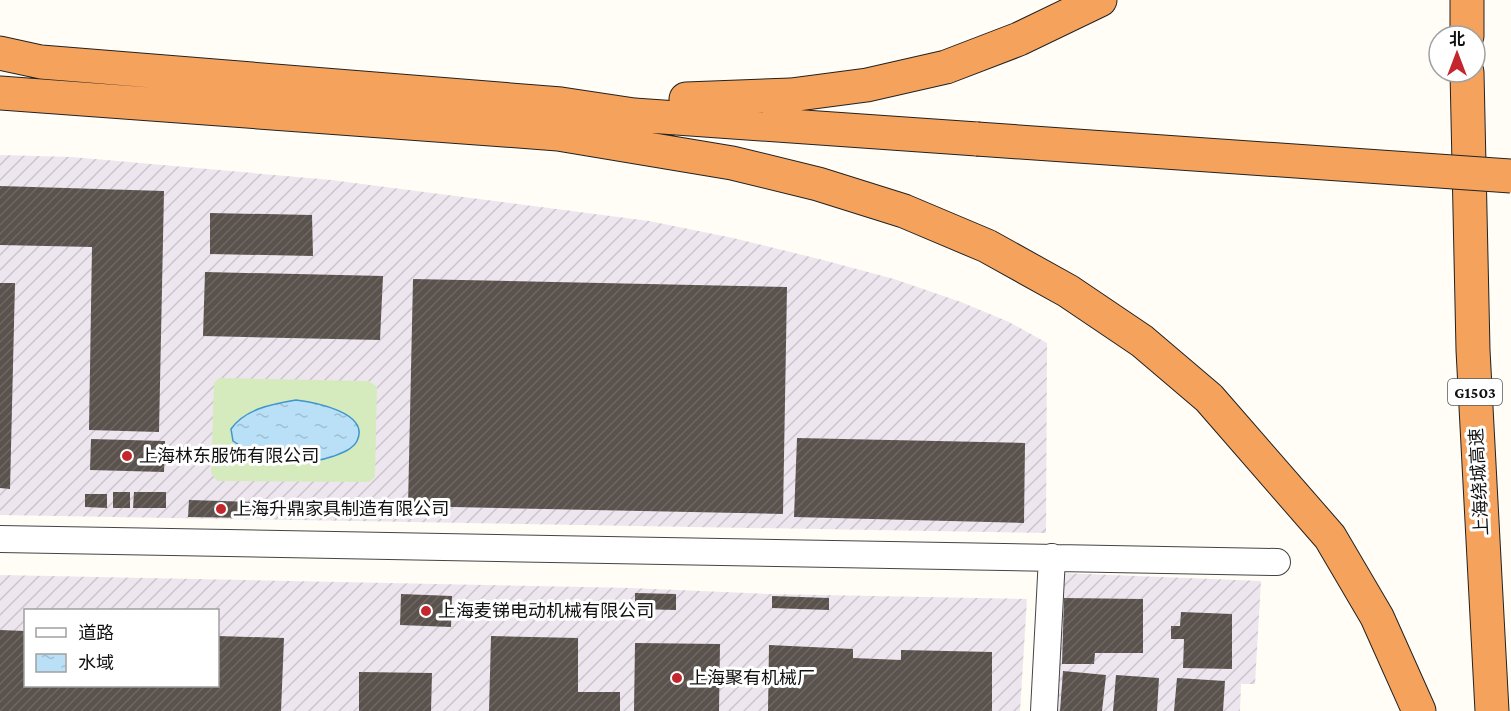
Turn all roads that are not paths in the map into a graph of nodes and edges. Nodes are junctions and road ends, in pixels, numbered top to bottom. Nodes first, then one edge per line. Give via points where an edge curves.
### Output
1 (1100, 0) edge
2 (1467, 0) edge
3 (1467, 24) edge
4 (0, 53) edge
5 (1467, 84) edge
6 (0, 93) edge
7 (560, 119) junction
8 (977, 148) junction
9 (1511, 176) edge
10 (1511, 194) edge
11 (0, 539) edge
12 (1052, 557) junction
13 (1277, 562) dead end
14 (1044, 711) edge
15 (1419, 711) edge
16 (1492, 711) edge

1 - 7 highway via 1019,39 946,67 867,85 724,99 636,99
2 - 3 highway
4 - 7 highway via 41,62
5 - 16 highway, 上海绕城高速 / G1503 via 1473,350
6 - 7 highway
7 - 8 highway via 634,115
7 - 15 highway via 818,184 904,211 987,246 1086,303 1142,341 1209,398 1330,537 1377,617
8 - 9 highway, bridge
8 - 10 highway
11 - 12 street
12 - 13 street
12 - 14 street

